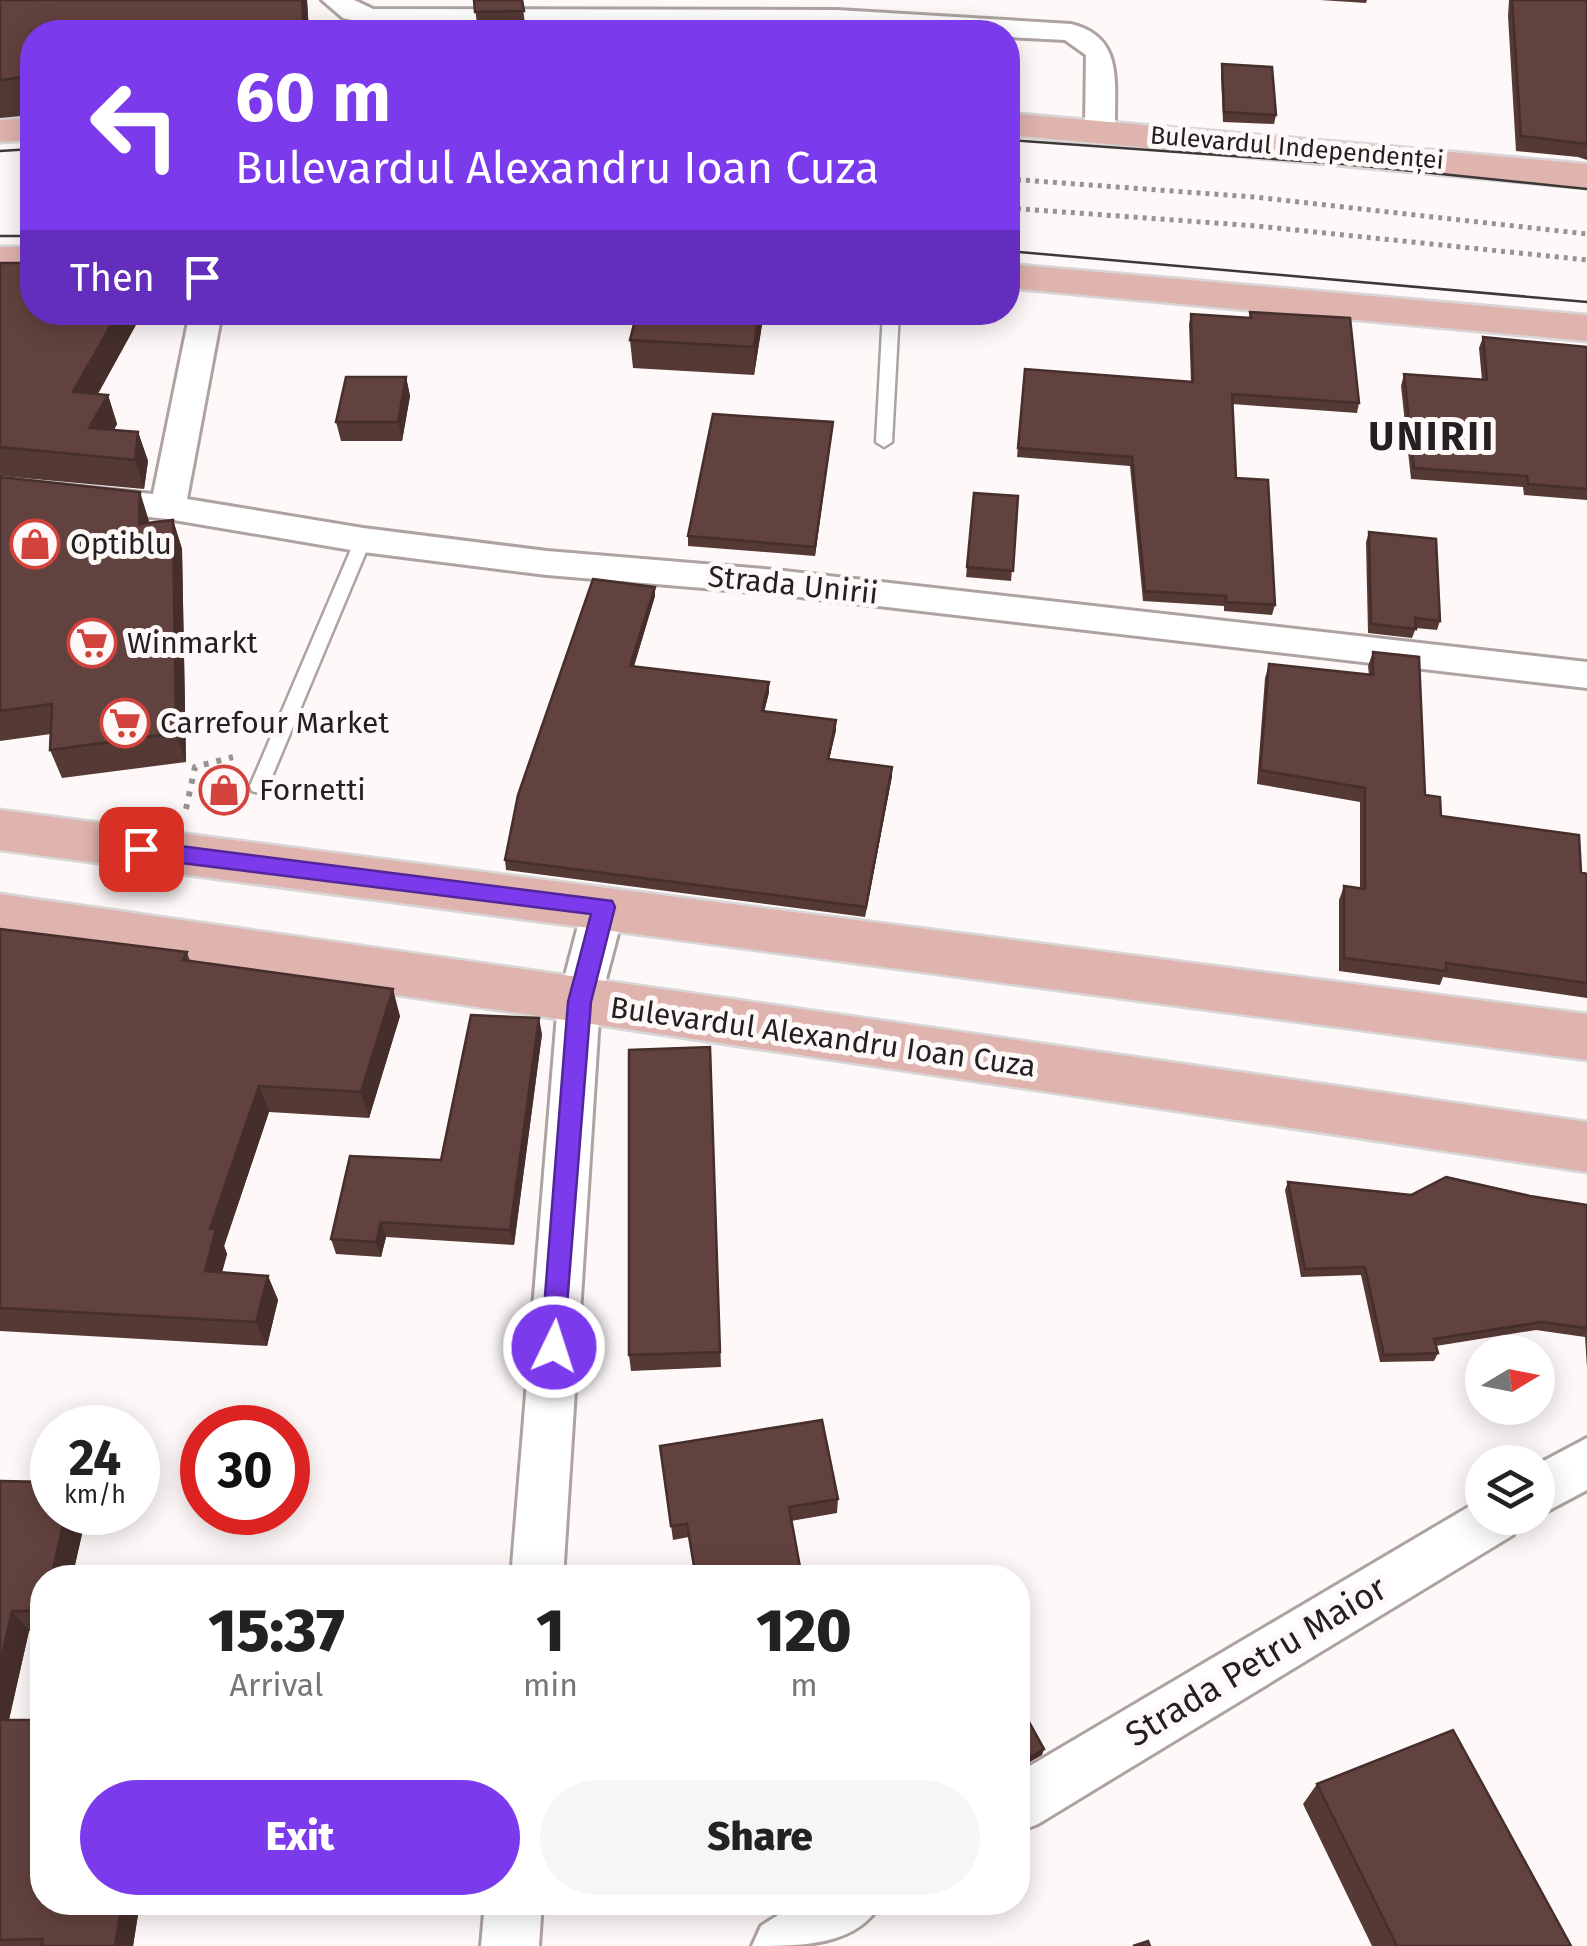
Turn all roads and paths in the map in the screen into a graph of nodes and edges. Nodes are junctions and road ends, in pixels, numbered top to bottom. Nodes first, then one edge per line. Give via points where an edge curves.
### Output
1 (336, 0) edge
2 (871, 20) edge
3 (1020, 29) edge
4 (1020, 125) edge
5 (1100, 130) junction
6 (1587, 176) edge
7 (1020, 180) edge
8 (1020, 209) edge
9 (1587, 234) edge
10 (1587, 260) edge
11 (1020, 277) edge
12 (203, 325) edge
13 (890, 325) edge
14 (1587, 328) edge
15 (884, 442) dead end
16 (0, 490) edge
17 (168, 506) junction
18 (363, 540) junction
19 (1587, 675) edge
20 (278, 745) junction
21 (259, 786) dead end
22 (0, 830) edge
23 (176, 854) junction
24 (604, 907) junction
25 (0, 915) edge
26 (579, 1002) junction
27 (1587, 1037) edge
28 (1587, 1147) edge
29 (1587, 1462) edge
30 (1555, 1482) edge
31 (1467, 1535) edge
32 (538, 1565) edge
33 (1030, 1797) edge
34 (513, 1915) edge
35 (831, 1915) edge
36 (510, 1946) edge
37 (780, 1946) edge

1 - 2 street via 372,17
3 - 5 street via 1072,32 1094,46 1100,54
4 - 5 main road, Bulevardul Independenței
5 - 6 main road, Bulevardul Independenței
7 - 9 path via 1254,197
8 - 10 path
11 - 14 main road
12 - 17 street
13 - 15 lane
16 - 17 street, Strada Unirii
17 - 18 street, Strada Unirii
18 - 19 street, Strada Unirii
18 - 20 lane
20 - 21 lane
20 - 23 path via 195,767
22 - 23 main road
23 - 24 main road
24 - 26 street
24 - 27 main road
25 - 26 main road, Bulevardul Alexandru Ioan Cuza
26 - 28 main road, Bulevardul Alexandru Ioan Cuza
26 - 32 street
29 - 30 street
31 - 33 street, Strada Petru Maior
34 - 36 street
35 - 37 street

